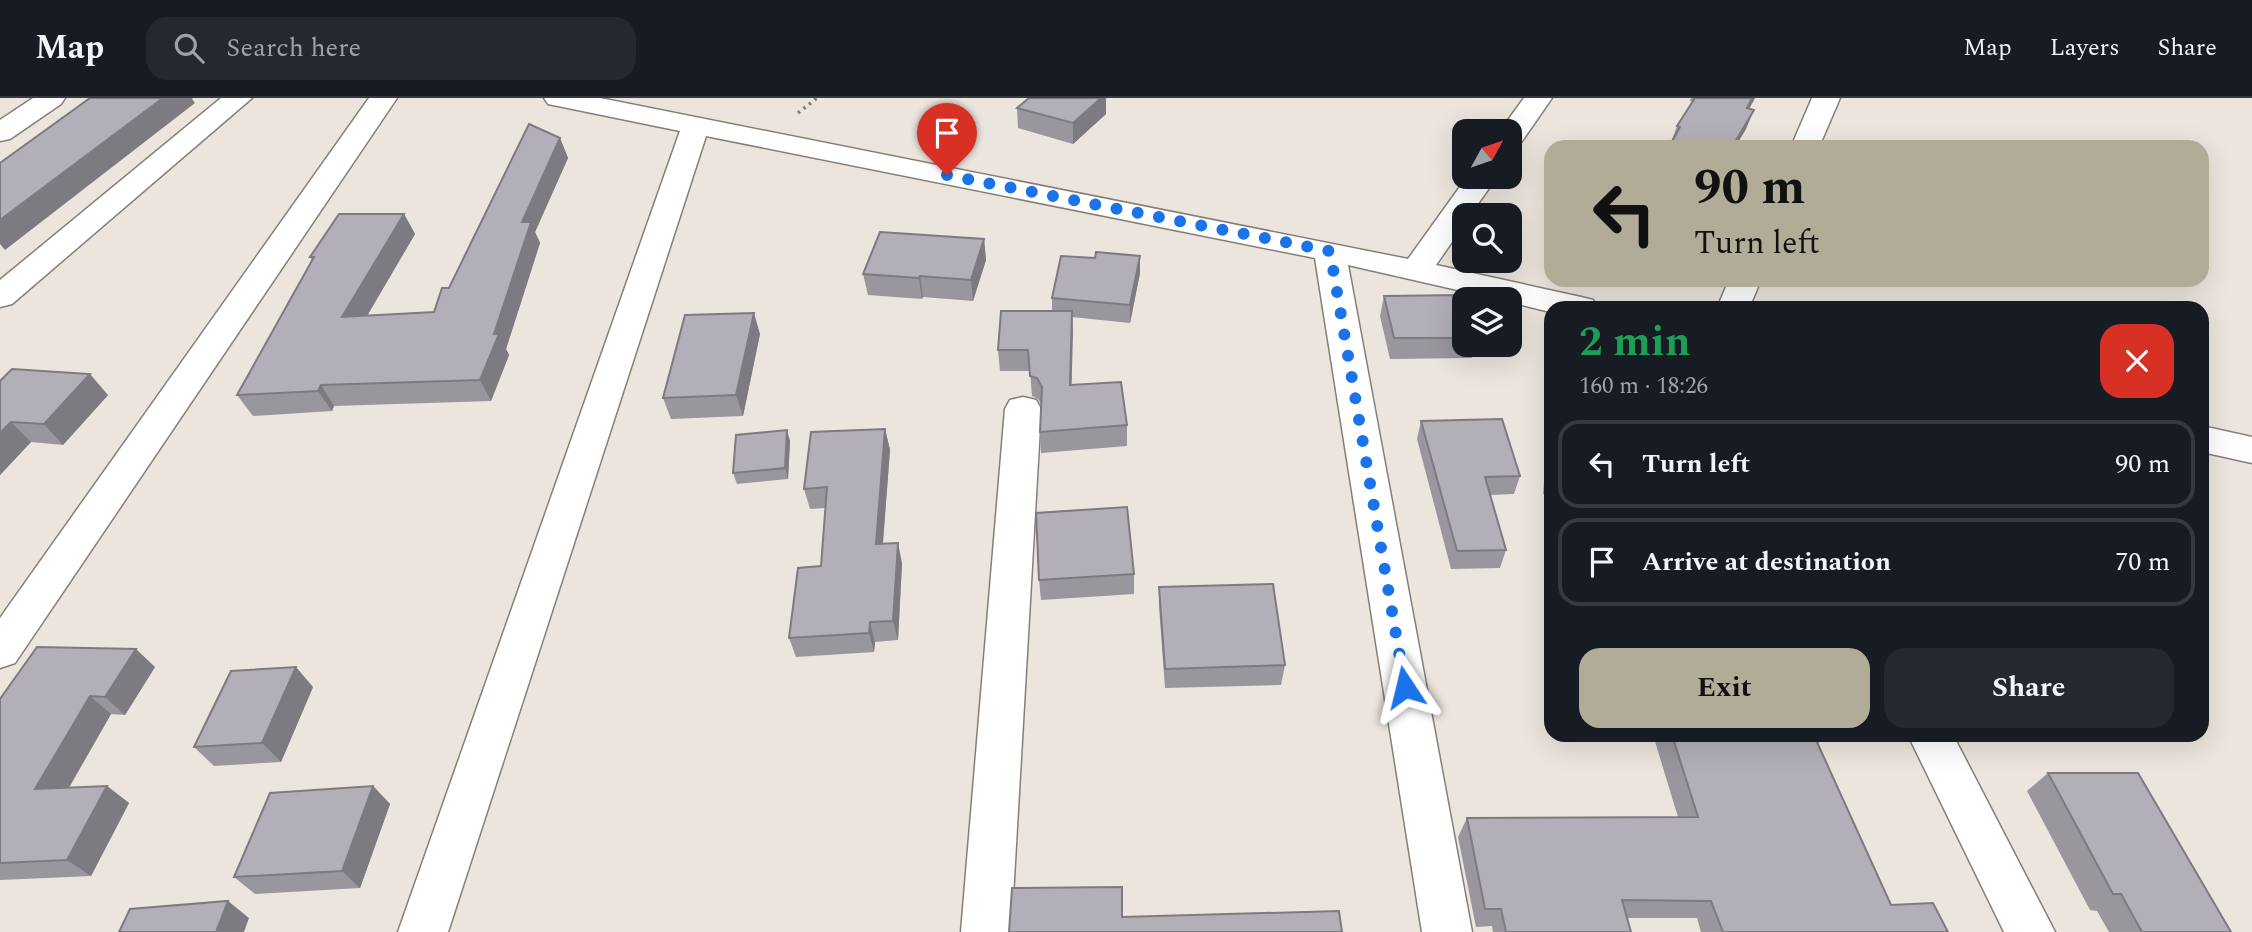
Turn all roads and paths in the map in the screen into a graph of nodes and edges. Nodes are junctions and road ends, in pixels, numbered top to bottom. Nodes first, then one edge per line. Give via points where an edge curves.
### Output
1 (51, 98) edge
2 (238, 98) edge
3 (383, 98) edge
4 (558, 98) edge
5 (1538, 98) edge
6 (1826, 98) edge
7 (1522, 121) edge
8 (696, 125) junction
9 (0, 133) edge
10 (1808, 140) edge
11 (1473, 189) edge
12 (1330, 251) junction
13 (1416, 270) junction
14 (0, 297) edge
15 (1551, 301) edge
16 (1023, 409) dead end
17 (2209, 441) edge
18 (2252, 450) edge
19 (0, 651) edge
20 (1934, 742) edge
21 (423, 932) edge
22 (986, 932) edge
23 (1447, 932) edge
24 (2030, 932) edge

1 - 9 street
2 - 14 street
3 - 19 street
4 - 8 street
5 - 7 street
6 - 10 street
8 - 12 street
8 - 21 street
11 - 13 street
12 - 13 street
12 - 23 street
13 - 15 street
16 - 22 street
17 - 18 street
20 - 24 street

